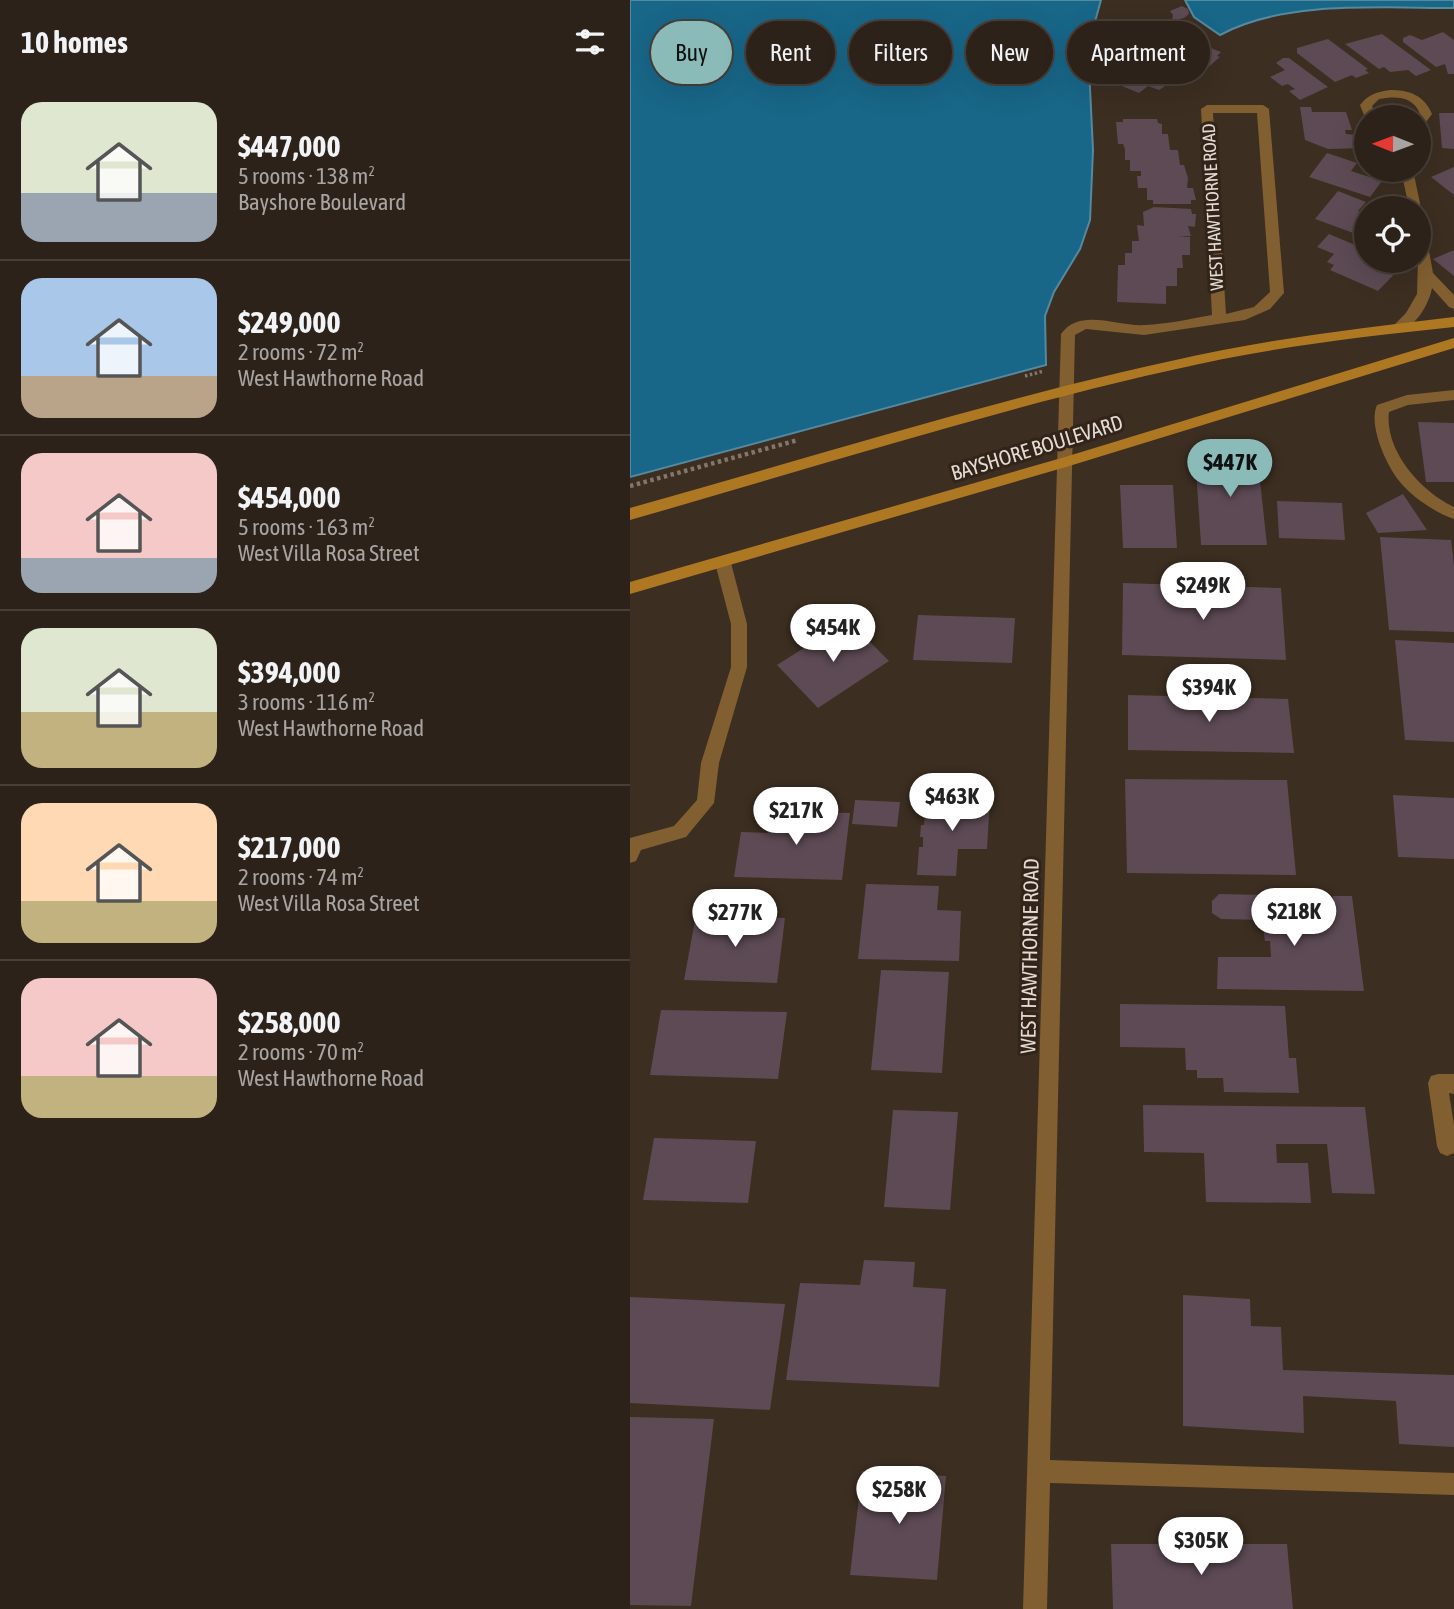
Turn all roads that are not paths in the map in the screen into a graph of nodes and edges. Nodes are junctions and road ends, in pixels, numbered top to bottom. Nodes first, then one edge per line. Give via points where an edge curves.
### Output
1 (1367, 105) edge
2 (1422, 105) edge
3 (1428, 273) edge
4 (1429, 276) junction
5 (1454, 304) edge
6 (1219, 318) junction
7 (1454, 322) edge
8 (1398, 328) junction
9 (1454, 343) edge
10 (1454, 350) edge
11 (1419, 354) junction
12 (1067, 391) junction
13 (1454, 395) edge
14 (1066, 462) junction
15 (1454, 513) edge
16 (630, 514) edge
17 (723, 563) junction
18 (630, 588) edge
19 (630, 855) edge
20 (1454, 1084) edge
21 (1447, 1146) dead end
22 (1039, 1471) junction
23 (1454, 1484) edge
24 (1035, 1609) edge

1 - 2 street via 1383,93 1403,94
3 - 4 street
4 - 5 street
4 - 8 street via 1423,301
6 - 6 street, WEST HAWTHORNE ROAD via 1252,314 1268,307 1277,293 1263,110 1207,109
6 - 12 street, WEST HAWTHORNE ROAD via 1144,330 1075,327 1068,334
7 - 8 main road, BAYSHORE BOULEVARD
8 - 12 main road, BAYSHORE BOULEVARD via 1194,360
9 - 11 main road, BAYSHORE BOULEVARD
10 - 11 main road
11 - 14 main road, BAYSHORE BOULEVARD
12 - 14 street, WEST HAWTHORNE ROAD
12 - 16 main road, BAYSHORE BOULEVARD
13 - 15 street via 1407,400 1382,409 1380,424 1405,478
14 - 17 main road, BAYSHORE BOULEVARD
14 - 22 street, WEST HAWTHORNE ROAD
17 - 18 main road, BAYSHORE BOULEVARD
17 - 19 street via 739,624 739,667 710,763 705,803 680,832 634,844
20 - 21 street via 1438,1083
22 - 23 street
22 - 24 street, WEST HAWTHORNE ROAD

